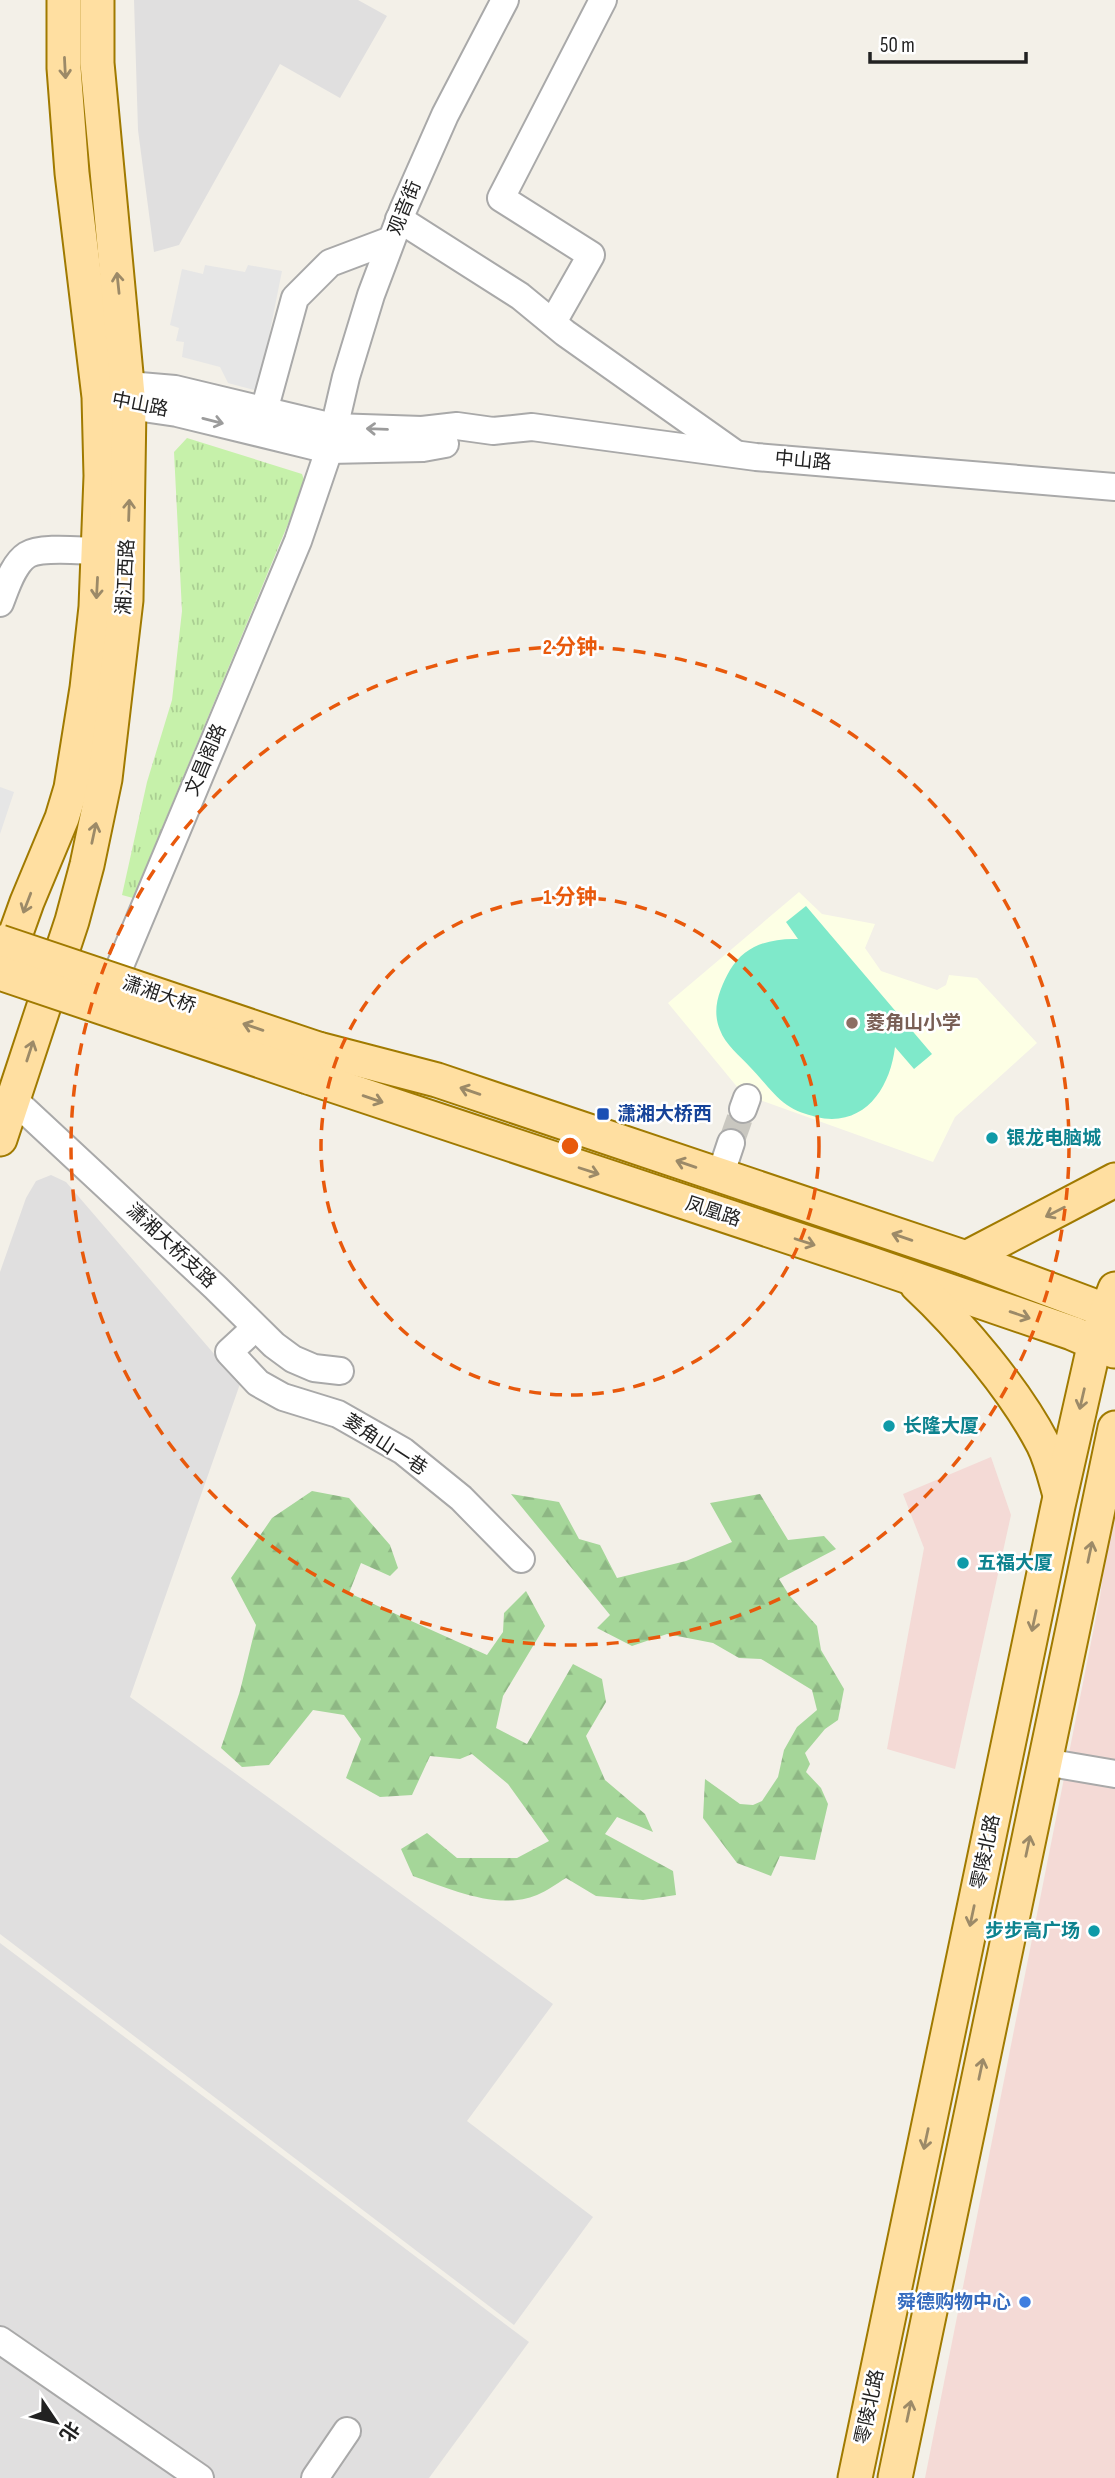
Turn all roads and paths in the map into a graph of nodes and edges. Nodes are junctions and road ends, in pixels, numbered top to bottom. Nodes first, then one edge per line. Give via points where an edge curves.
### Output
1 (64, 0) edge
2 (97, 0) edge
3 (505, 0) edge
4 (603, 0) edge
5 (395, 230) junction
6 (553, 322) junction
7 (119, 396) junction
8 (264, 411) junction
9 (331, 439) junction
10 (737, 455) junction
11 (1115, 487) edge
12 (99, 551) junction
13 (0, 603) edge
14 (0, 942) edge
15 (0, 973) edge
16 (0, 979) edge
17 (197, 1030) dead end
18 (313, 1063) junction
19 (14, 1100) junction
20 (0, 1139) edge
21 (731, 1143) tunnel mouth
22 (720, 1175) junction
23 (1115, 1180) edge
24 (966, 1258) junction
25 (910, 1278) junction
26 (1112, 1304) edge
27 (255, 1328) junction
28 (1105, 1347) edge
29 (340, 1371) dead end
30 (1115, 1428) edge
31 (1060, 1496) junction
32 (1107, 1499) edge
33 (521, 1559) dead end
34 (1045, 1762) junction
35 (1115, 1774) edge
36 (0, 2340) edge
37 (347, 2431) dead end
38 (200, 2478) edge
39 (314, 2478) edge
40 (855, 2478) edge
41 (895, 2478) edge

1 -> 7 main road, 湘江西路 via 72,173
7 -> 2 main road, 湘江西路
3 - 5 street, 观音街 via 445,115
4 - 6 street via 501,198 591,255
5 - 6 street via 520,296
5 - 8 street via 330,263 295,298
5 - 9 street, 观音街 via 371,295
6 - 10 street
7 - 8 street, 中山路 via 175,389
7 -> 9 street, 中山路 via 177,412
7 - 12 main road, 湘江西路 via 101,476
19 -> 7 main road, 湘江西路 via 72,921 105,779 126,600
8 - 9 street, 中山路
9 - 10 street, 中山路 via 457,426 493,431 532,427
9 - 17 street, 文昌阁路 via 298,541 105,1001
10 - 11 street, 中山路
12 - 13 street via 27,554
12 -> 16 main road, 湘江西路 via 87,688 71,788
18 -> 14 main road, 潇湘大桥, bridge
15 - 18 main road, 潇湘大桥, bridge
22 -> 18 main road, 凤凰路 via 437,1080
18 -> 25 main road, 凤凰路
19 - 20 main road, 湘江西路
19 - 27 street, 潇湘大桥支路
21 - 22 street
24 -> 22 main road, 凤凰路
23 -> 24 main road
24 - 26 main road, 凤凰路
25 -> 28 main road, 凤凰路
25 - 31 main road via 957,1325 1031,1424 1044,1446
26 - 28 main road, 零陵北路
27 - 29 street, 潇湘大桥支路 via 293,1359 314,1368
27 - 33 street, 菱角山一巷 via 229,1352 258,1382 283,1397 338,1414 402,1451 461,1498
28 -> 31 main road, 零陵北路
30 - 32 main road, 零陵北路
31 -> 40 main road, 零陵北路
34 -> 32 main road, 零陵北路
34 - 35 street
41 -> 34 main road, 零陵北路
36 - 38 street
37 - 39 street

